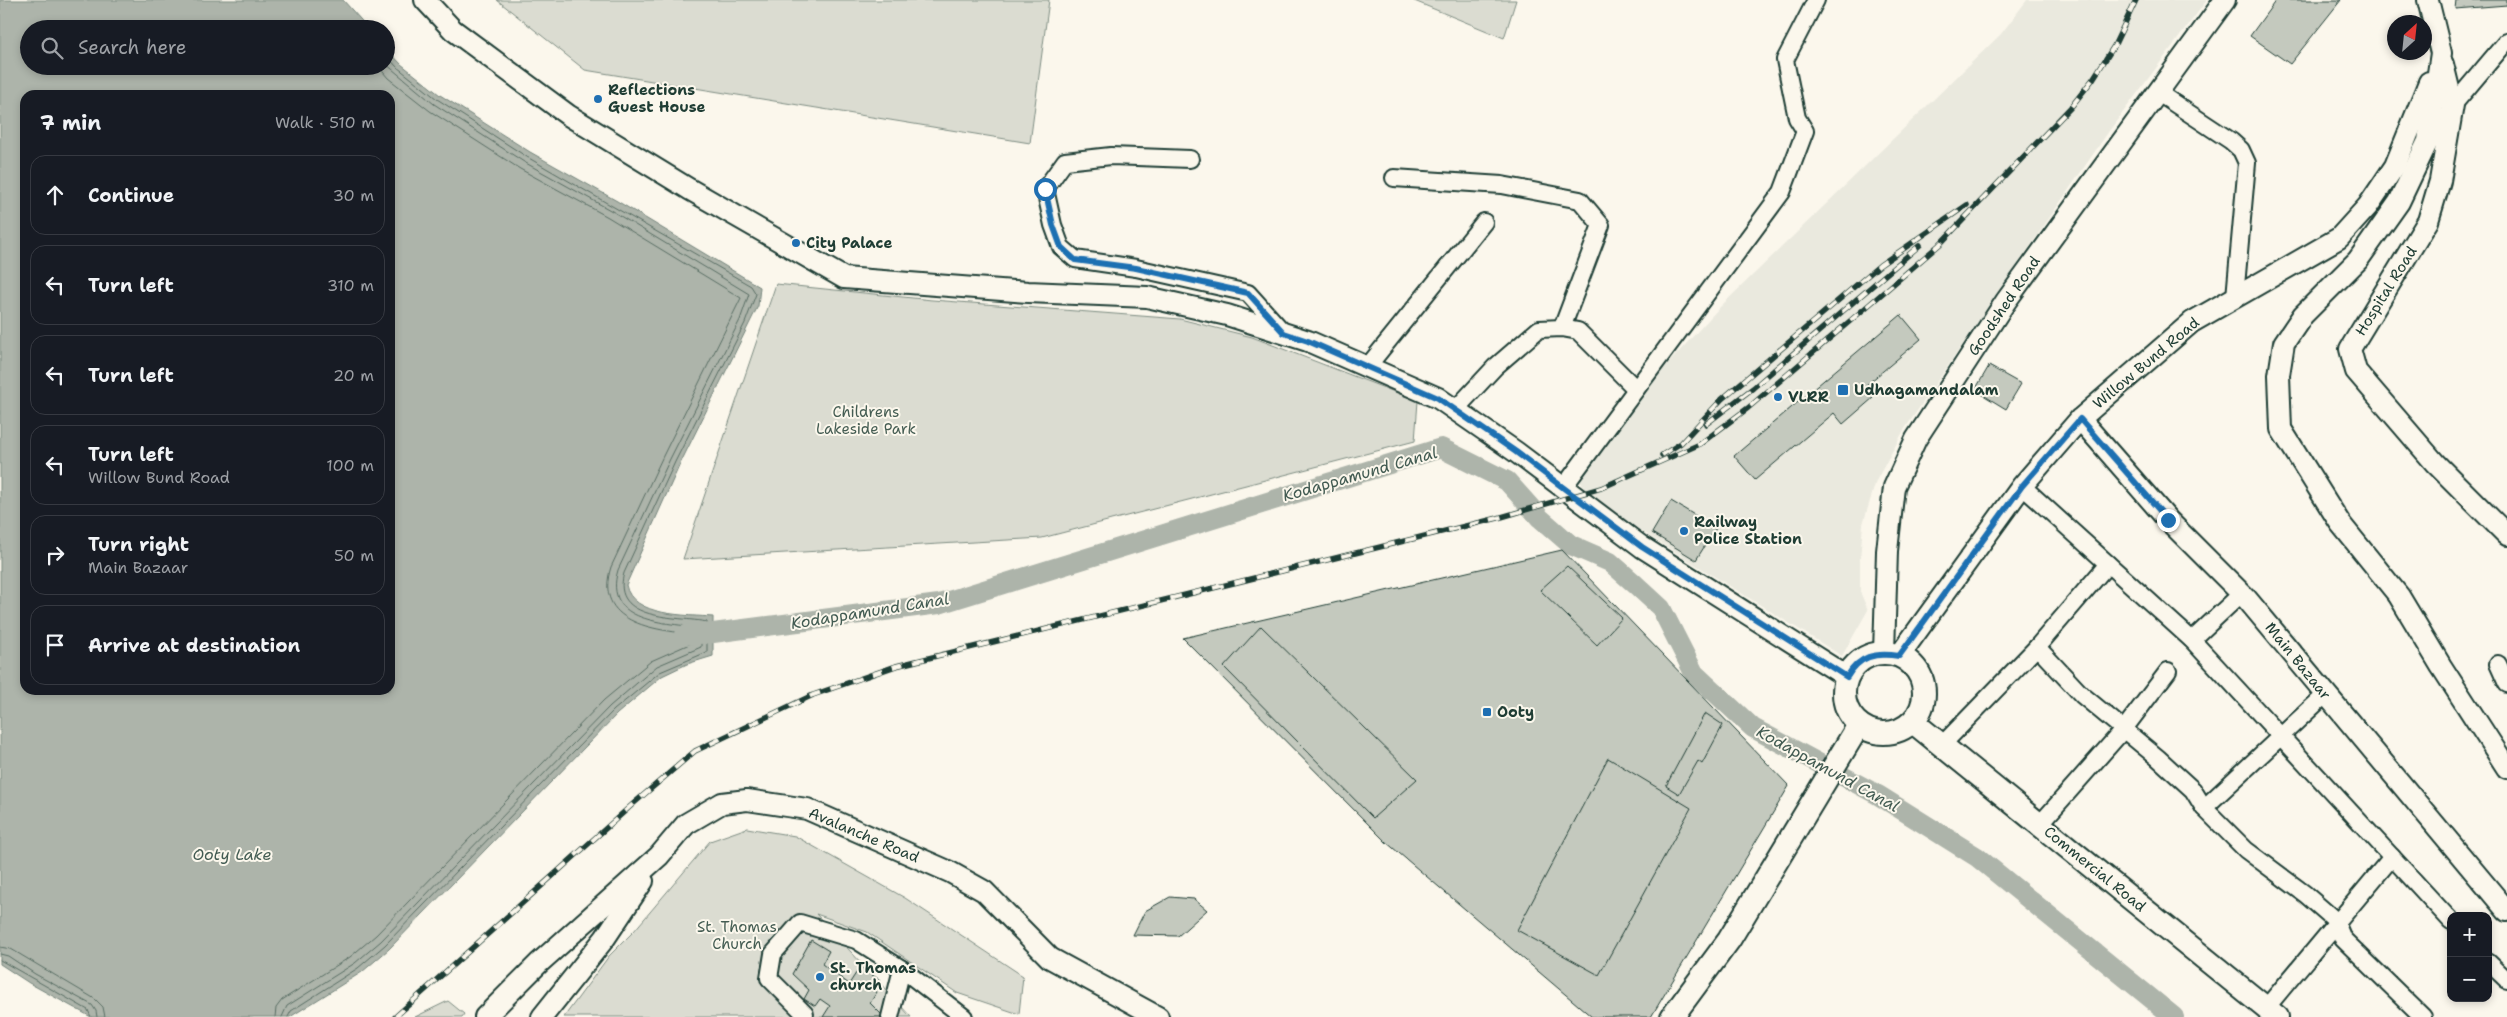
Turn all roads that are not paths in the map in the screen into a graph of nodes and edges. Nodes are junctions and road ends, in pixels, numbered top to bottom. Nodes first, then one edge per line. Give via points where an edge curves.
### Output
1 (425, 0) edge
2 (1816, 0) edge
3 (2225, 0) edge
4 (2428, 0) edge
5 (2507, 41) edge
6 (2441, 53) junction
7 (2157, 92) junction
8 (2453, 105) junction
9 (1190, 159) dead end
10 (1394, 178) dead end
11 (1484, 222) dead end
12 (2234, 297) junction
13 (1562, 328) junction
14 (1284, 333) junction
15 (1368, 366) junction
16 (1636, 389) junction
17 (1455, 410) junction
18 (2080, 419) junction
19 (2022, 486) junction
20 (1564, 488) junction
21 (2507, 536) edge
22 (2108, 564) junction
23 (2241, 594) junction
24 (2192, 640) junction
25 (2036, 647) junction
26 (1891, 654) junction
27 (2498, 664) dead end
28 (2168, 671) dead end
29 (1847, 677) junction
30 (2507, 684) edge
31 (2325, 695) junction
32 (1913, 722) junction
33 (1859, 725) junction
34 (2124, 730) junction
35 (2280, 736) junction
36 (1942, 745) junction
37 (2507, 768) edge
38 (2204, 808) junction
39 (2040, 824) junction
40 (659, 856) junction
41 (2392, 857) junction
42 (2507, 911) edge
43 (2447, 918) edge
44 (2336, 924) junction
45 (2492, 966) edge
46 (902, 969) junction
47 (2507, 980) edge
48 (2271, 1012) edge
49 (805, 1014) dead end
50 (485, 1017) edge
51 (542, 1017) edge
52 (890, 1017) edge
53 (964, 1017) edge
54 (1158, 1017) edge
55 (1672, 1017) edge
56 (2423, 1017) edge

1 - 14 street via 453,30 568,115 688,189 844,278 1147,297 1227,315
2 - 16 street via 1785,60 1797,118 1805,131 1782,192
3 - 7 street, Goodshed Road
4 - 6 street, Hospital Road
5 - 8 street
6 - 8 street, Hospital Road
6 - 12 street, Willow Bund Road via 2395,166 2368,206 2338,238
6 - 37 street via 2428,140 2399,202 2358,260 2303,315 2284,343 2279,375 2281,429 2340,523 2399,596 2440,666
7 - 12 street via 2231,141 2242,150 2247,163
7 - 26 street, Goodshed Road via 2006,301 1916,439 1894,487 1887,551
8 - 21 street, Hospital Road via 2440,181 2428,221 2350,349 2356,371 2435,463
9 - 14 street via 1111,156 1065,161 1045,189 1061,247 1075,260 1136,268 1248,293
10 - 13 street via 1502,184 1580,200 1601,225
11 - 15 street
12 - 18 street, Willow Bund Road via 2192,322
13 - 16 street via 1578,331
13 - 17 street via 1538,329 1495,367
14 - 15 street
15 - 17 street via 1438,398
16 - 20 street
17 - 20 street
18 - 19 street, Willow Bund Road
18 - 23 street, Main Bazaar via 2168,520
19 - 22 street
19 - 26 street, Willow Bund Road
20 - 29 street via 1642,547
22 - 24 street
22 - 25 street
23 - 24 street
23 - 31 street, Main Bazaar
24 - 35 street
25 - 34 street via 2082,696
25 - 36 street
26 - 29 main road via 1861,660
26 - 32 main road via 1910,662 1923,685 1922,704
27 - 30 street
28 - 34 street
29 - 33 main road via 1845,703
31 - 35 street
31 - 42 street, Main Bazaar
32 - 33 main road via 1904,729 1886,733 1869,731
32 - 36 main road, Commercial Road
33 - 55 main road via 1729,940
34 - 38 street via 2193,790
34 - 39 street
35 - 38 street
35 - 41 street
36 - 39 main road, Commercial Road
38 - 44 street via 2246,850 2305,894
39 - 48 main road, Commercial Road
40 - 50 street, Avalanche Road via 539,963
40 - 51 street via 605,938
40 - 54 street, Avalanche Road via 686,824 722,803 747,800 807,809 950,872 984,891 1050,958
41 - 43 street
41 - 44 street
44 - 48 street
44 - 56 street via 2343,939
45 - 47 street
46 - 49 street via 856,940 800,923 774,954 769,978
46 - 52 street
46 - 53 street

